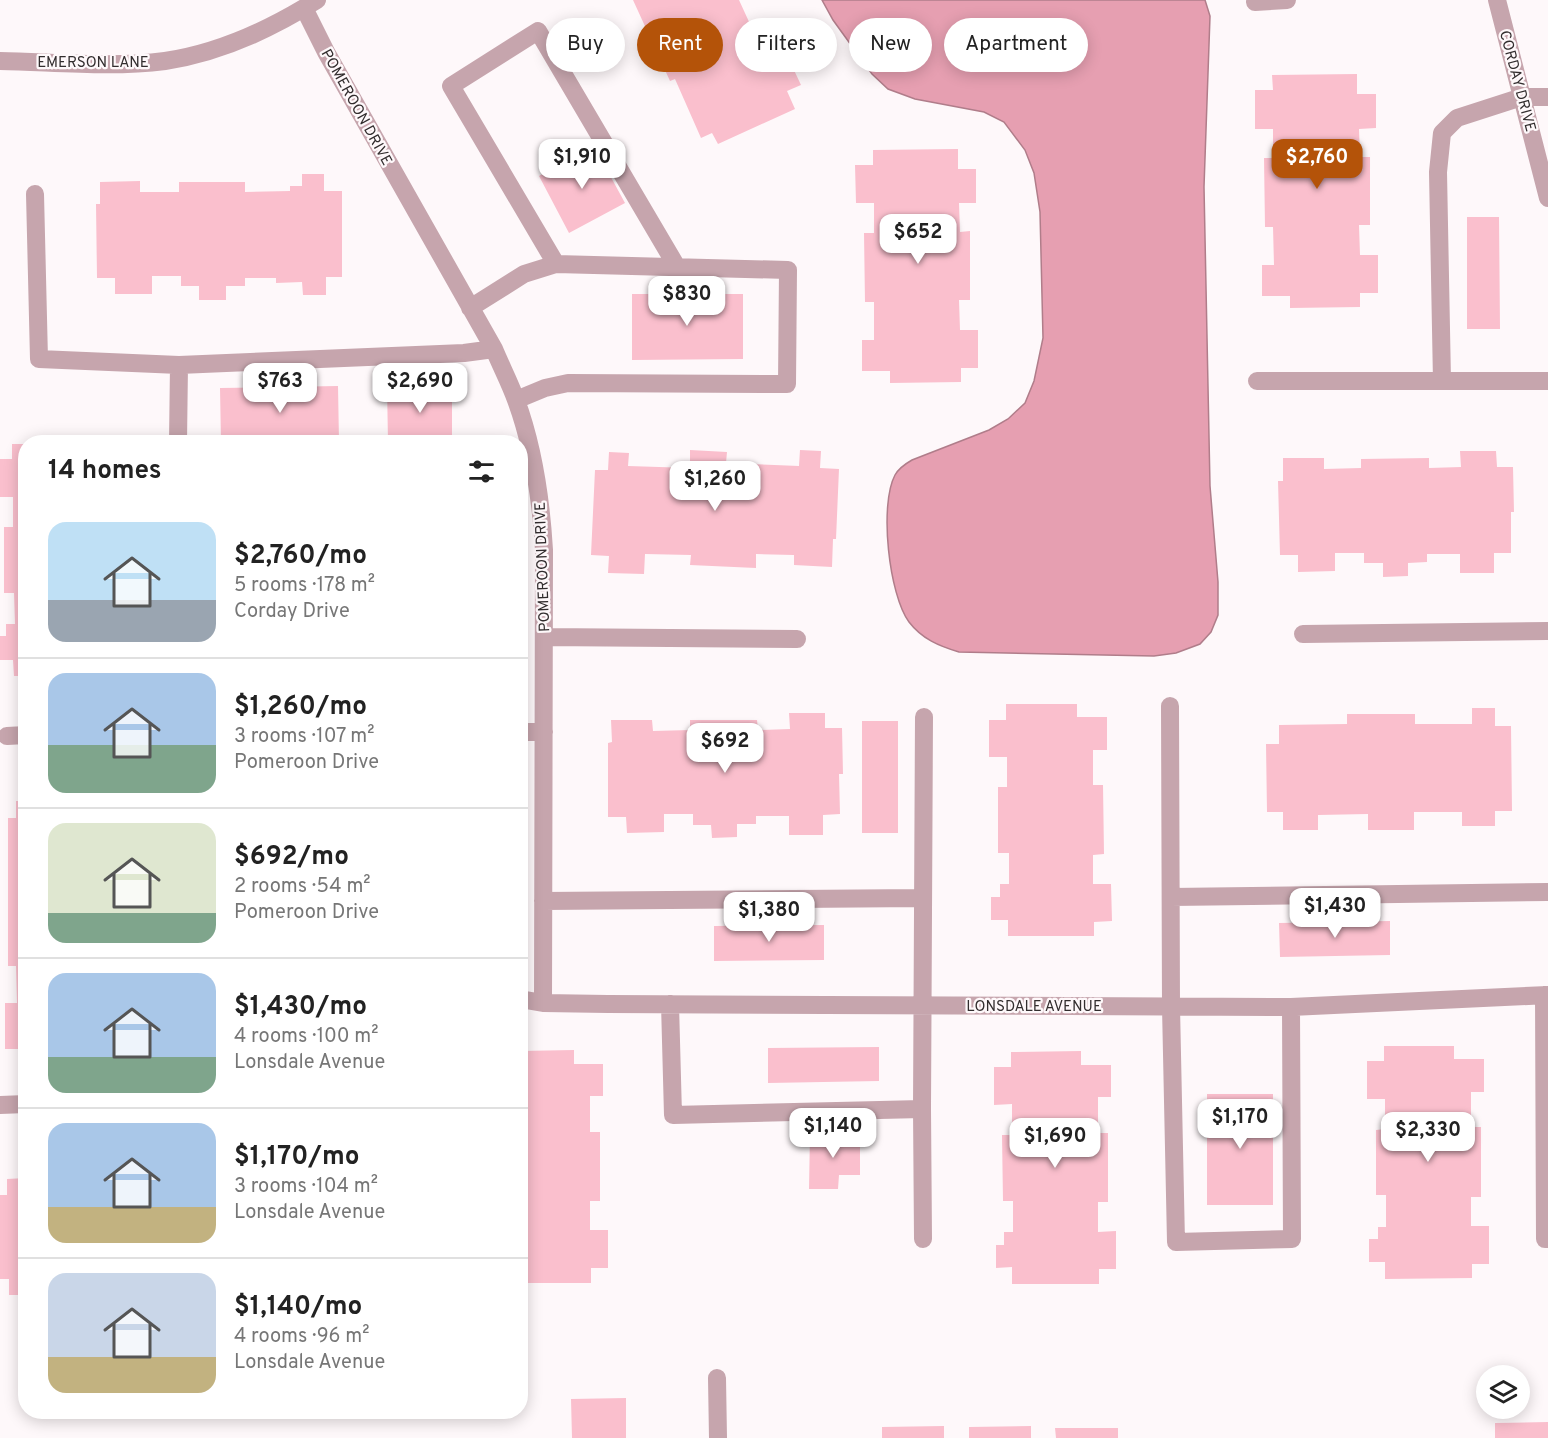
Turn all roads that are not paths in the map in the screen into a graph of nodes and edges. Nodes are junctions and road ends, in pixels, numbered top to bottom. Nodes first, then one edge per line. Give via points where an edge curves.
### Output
1 (1287, 0) edge
2 (1497, 0) edge
3 (1255, 2) dead end
4 (310, 4) edge
5 (0, 61) edge
6 (1522, 97) junction
7 (1548, 97) edge
8 (35, 194) dead end
9 (1548, 198) edge
10 (556, 264) junction
11 (677, 267) junction
12 (470, 309) junction
13 (494, 349) junction
14 (178, 365) junction
15 (1257, 381) dead end
16 (1442, 381) junction
17 (1548, 381) edge
18 (516, 400) junction
19 (178, 435) edge
20 (522, 435) edge
21 (528, 473) edge
22 (1548, 631) edge
23 (1303, 634) dead end
24 (544, 638) junction
25 (797, 639) dead end
26 (1170, 706) dead end
27 (924, 717) dead end
28 (528, 732) edge
29 (544, 732) junction
30 (1548, 892) edge
31 (1170, 897) junction
32 (922, 898) junction
33 (543, 900) junction
34 (1546, 995) edge
35 (528, 1000) edge
36 (543, 1003) junction
37 (670, 1004) junction
38 (923, 1006) junction
39 (1171, 1007) junction
40 (1291, 1007) junction
41 (18, 1104) edge
42 (0, 1105) edge
43 (922, 1109) junction
44 (923, 1239) dead end
45 (1548, 1239) edge
46 (717, 1378) dead end
47 (718, 1438) edge

1 - 3 street
2 - 6 street, CORDAY DRIVE
4 - 5 street, EMERSON LANE via 259,33 166,60 120,64
4 - 12 street, POMEROON DRIVE via 326,52
6 - 7 street
6 - 9 street, CORDAY DRIVE
6 - 16 street via 1457,118 1442,133 1438,172
8 - 14 street via 39,359
10 - 11 street
10 - 11 street via 451,86 538,31
10 - 12 street via 524,274
11 - 18 street via 788,270 787,384 568,383
12 - 13 street, POMEROON DRIVE
13 - 14 street
13 - 18 street, POMEROON DRIVE
14 - 19 street
15 - 16 street
16 - 17 street
18 - 20 street, POMEROON DRIVE
21 - 24 street, POMEROON DRIVE via 541,501
22 - 23 street
24 - 25 street
24 - 29 street, POMEROON DRIVE
26 - 31 street
27 - 32 street
28 - 29 street
29 - 33 street, POMEROON DRIVE
30 - 31 street
31 - 39 street
32 - 33 street
32 - 38 street
33 - 36 street, POMEROON DRIVE
34 - 40 street, LONSDALE AVENUE
34 - 45 street
35 - 36 street, LONSDALE AVENUE
36 - 37 street, LONSDALE AVENUE
37 - 38 street, LONSDALE AVENUE
37 - 43 street via 673,1115
38 - 39 street, LONSDALE AVENUE
38 - 43 street
39 - 40 street, LONSDALE AVENUE
39 - 40 street via 1176,1242 1292,1239
41 - 42 street
43 - 44 street
46 - 47 street

